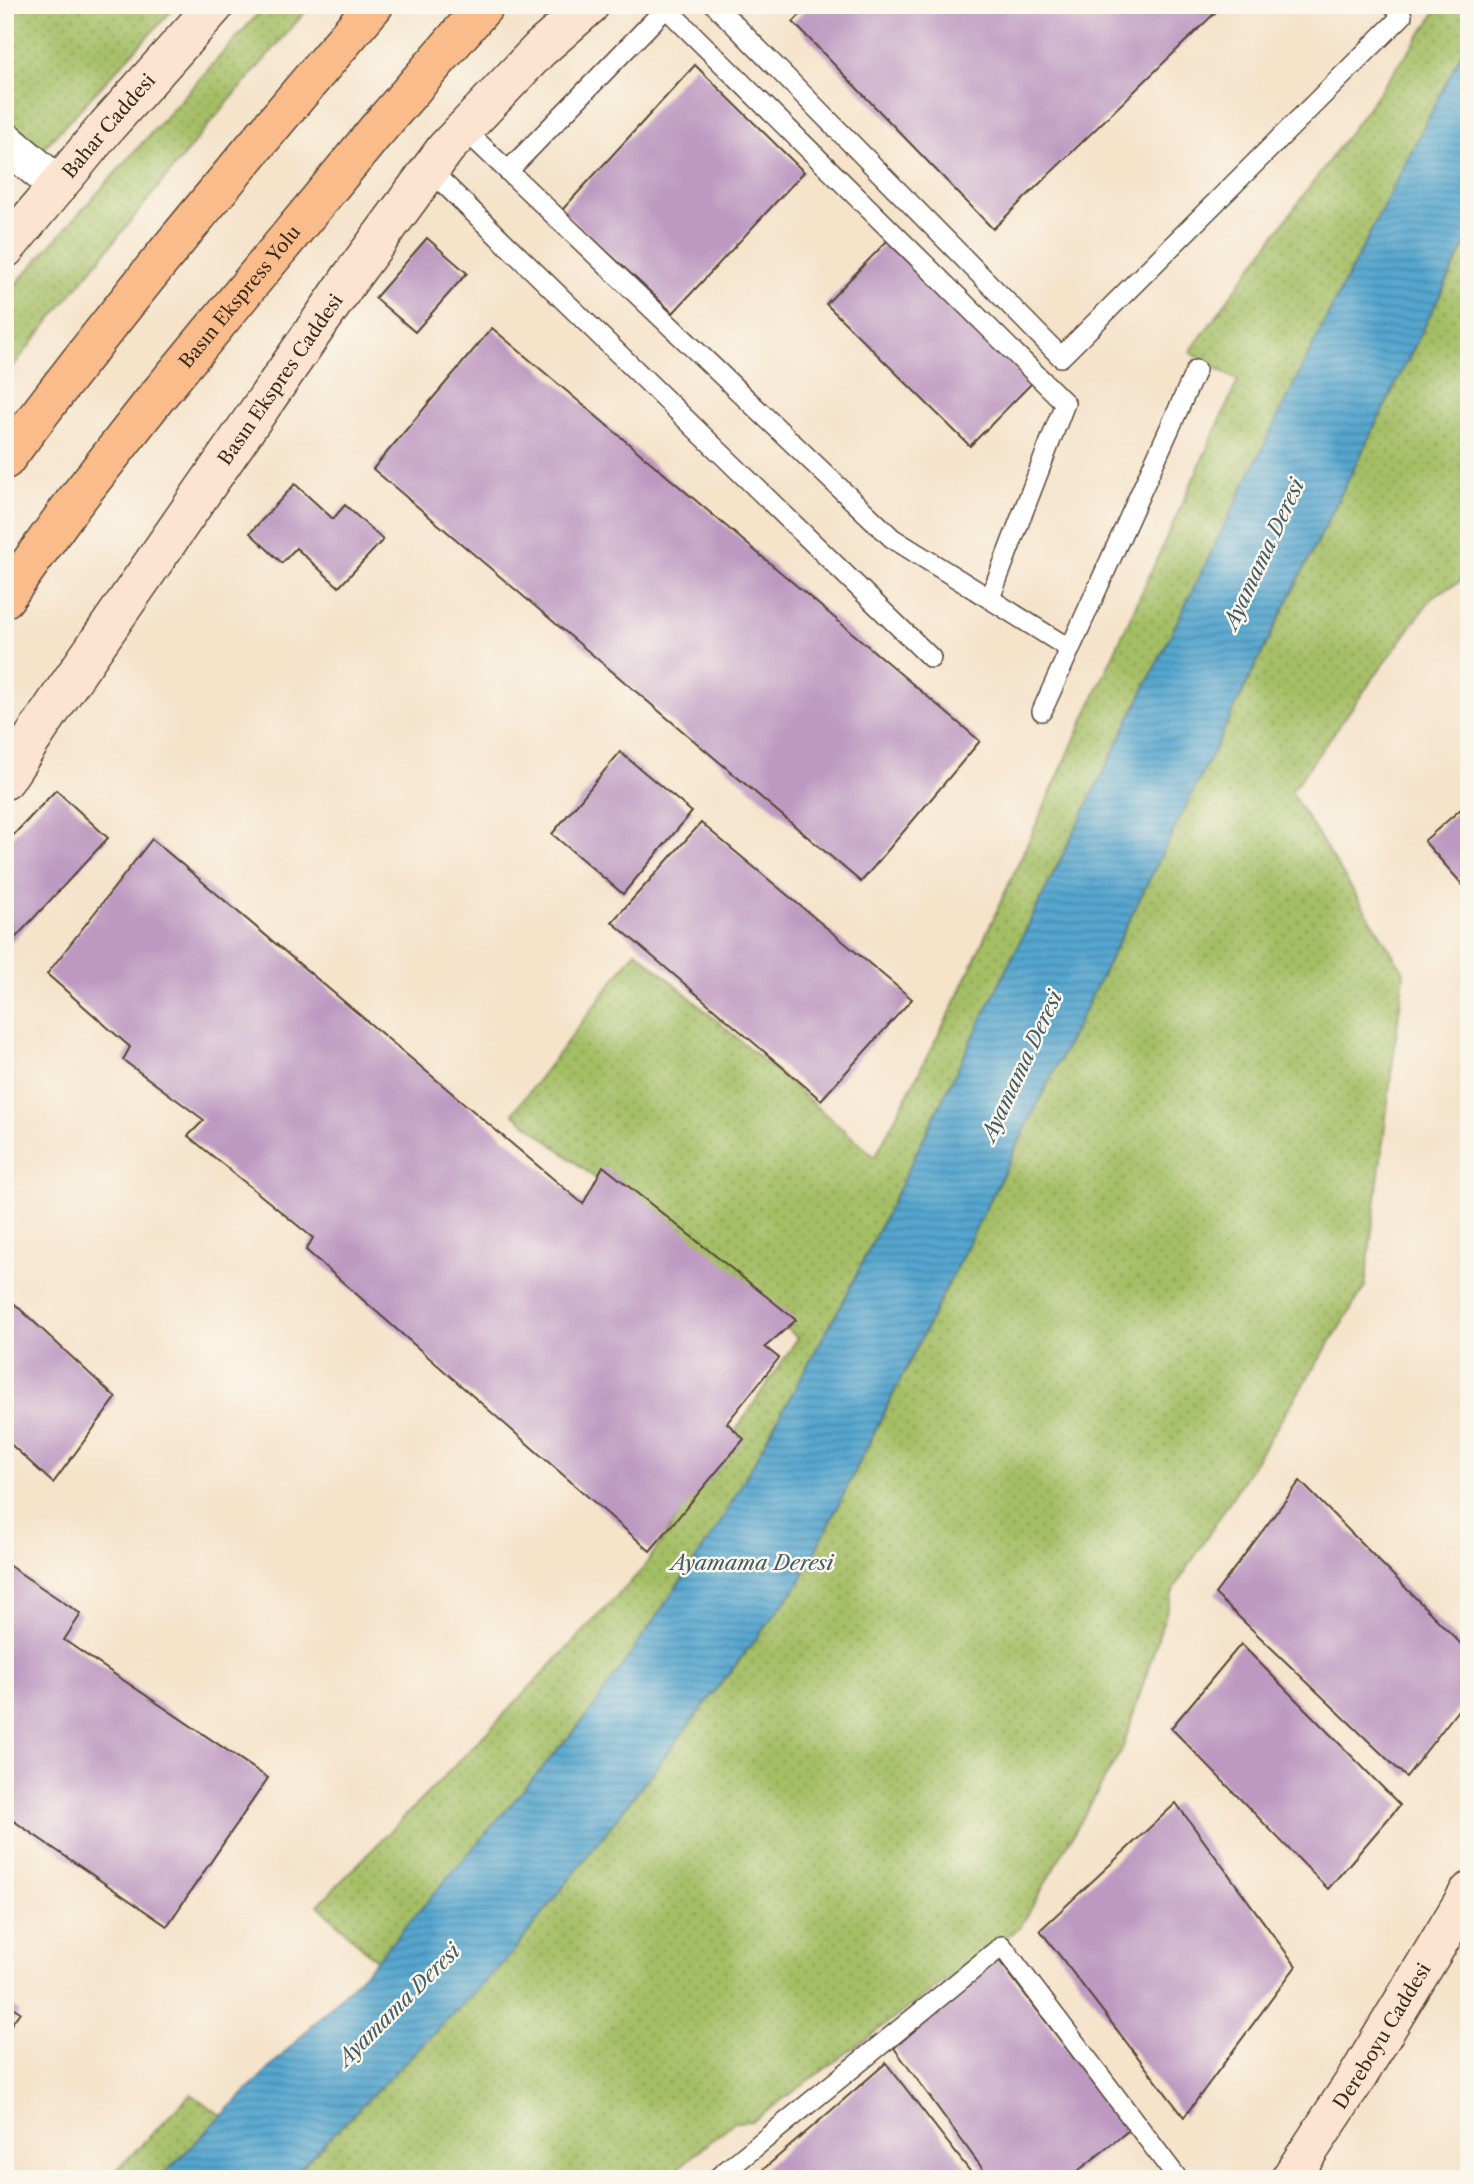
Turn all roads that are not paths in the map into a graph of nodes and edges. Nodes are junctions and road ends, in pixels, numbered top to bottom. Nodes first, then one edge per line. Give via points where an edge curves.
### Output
1 (215, 5) edge
2 (374, 5) edge
3 (485, 5) edge
4 (590, 5) edge
5 (715, 5) edge
6 (1393, 5) edge
7 (664, 7) edge
8 (464, 129) junction
9 (5, 141) edge
10 (430, 170) junction
11 (508, 171) junction
12 (58, 186) junction
13 (5, 249) edge
14 (1196, 370) dead end
15 (5, 460) edge
16 (5, 598) edge
17 (990, 598) junction
18 (1070, 649) junction
19 (930, 658) dead end
20 (1042, 711) dead end
21 (5, 780) edge
22 (1469, 1892) edge
23 (716, 2179) edge
24 (1178, 2179) edge
25 (1290, 2179) edge

1 - 12 main road, Bahar Caddesi
2 - 15 highway via 207,204
3 - 16 highway, Basın Ekspress Yolu via 155,399
4 - 8 main road, Basın Ekspres Caddesi via 540,49
5 - 6 lane via 1061,357 1402,16
7 - 11 lane
7 - 17 lane via 1065,403
8 - 10 main road, Basın Ekspres Caddesi
8 - 11 lane
9 - 12 street
10 - 19 lane
10 - 21 main road, Basın Ekspres Caddesi via 351,277
11 - 17 lane via 891,537
12 - 13 main road, Bahar Caddesi
14 - 18 lane
17 - 18 lane
18 - 20 lane
22 - 25 main road, Dereboyu Caddesi
23 - 24 lane via 1002,1946

